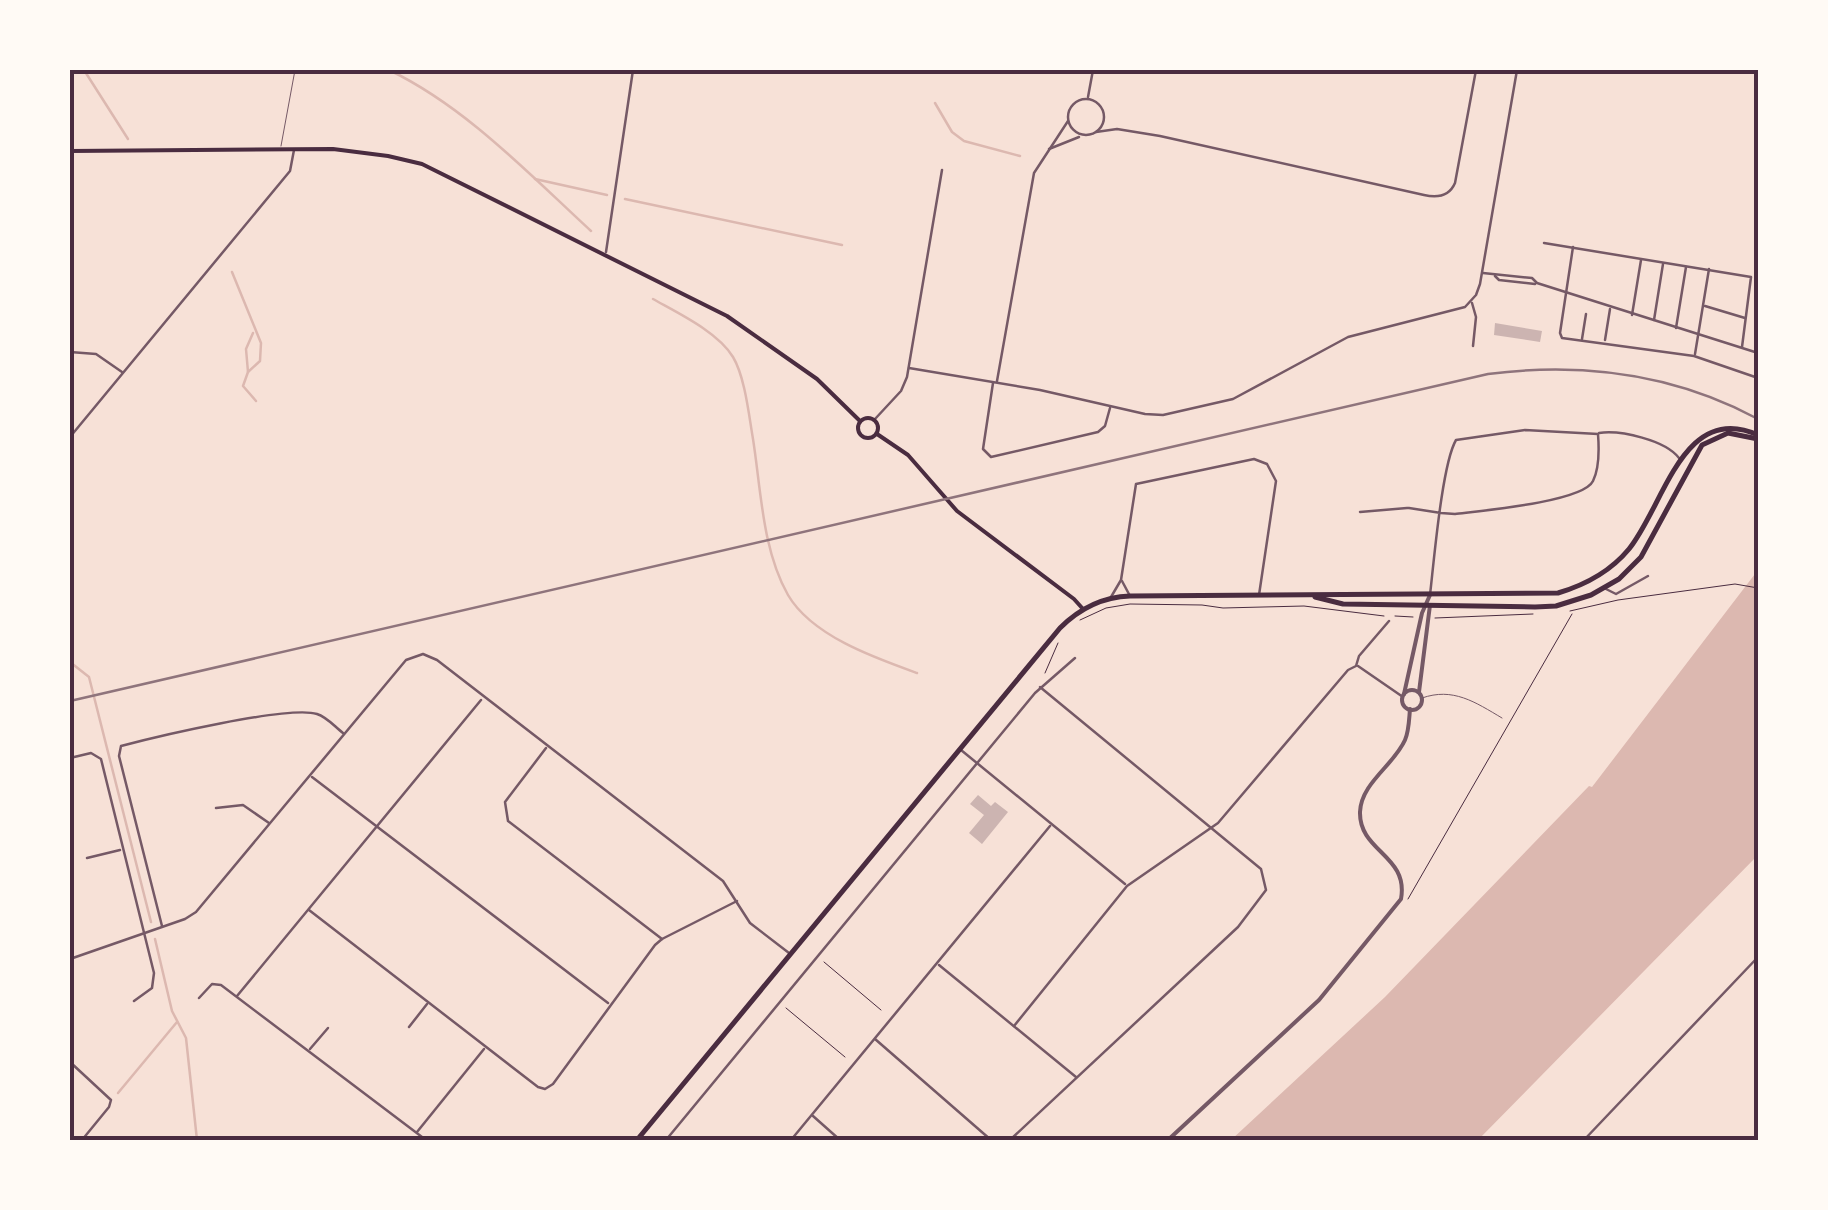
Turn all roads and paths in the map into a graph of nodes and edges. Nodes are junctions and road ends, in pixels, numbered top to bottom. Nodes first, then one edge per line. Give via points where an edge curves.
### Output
1 (295, 70) edge
2 (633, 70) edge
3 (1093, 70) edge
4 (1476, 70) edge
5 (1516, 70) edge
6 (1087, 98) junction
7 (1068, 121) junction
8 (1096, 132) junction
9 (1084, 136) junction
10 (280, 150) junction
11 (294, 150) junction
12 (1048, 150) junction
13 (70, 151) edge
14 (942, 170) dead end
15 (1544, 243) dead end
16 (1573, 248) junction
17 (606, 254) junction
18 (1641, 258) junction
19 (1664, 262) junction
20 (1686, 266) junction
21 (1708, 269) junction
22 (1482, 273) junction
23 (1566, 294) junction
24 (1750, 299) junction
25 (1758, 300) edge
26 (1472, 302) junction
27 (1703, 305) junction
28 (1610, 308) junction
29 (1586, 314) dead end
30 (1632, 315) junction
31 (1747, 319) junction
32 (1654, 322) junction
33 (1676, 328) junction
34 (1698, 335) junction
35 (1582, 340) junction
36 (1605, 342) junction
37 (1472, 346) dead end
38 (1742, 348) junction
39 (70, 352) edge
40 (1758, 353) edge
41 (1694, 356) junction
42 (909, 368) junction
43 (123, 372) junction
44 (1758, 378) edge
45 (996, 382) junction
46 (1110, 406) junction
47 (875, 420) junction
48 (860, 421) junction
49 (877, 434) junction
50 (1598, 434) junction
51 (70, 437) edge
52 (1758, 437) edge
53 (1680, 460) junction
54 (1360, 512) dead end
55 (1441, 512) junction
56 (1648, 576) dead end
57 (1122, 580) junction
58 (1606, 588) junction
59 (1758, 588) edge
60 (1430, 595) junction
61 (1130, 596) junction
62 (1259, 596) junction
63 (1315, 597) junction
64 (1110, 598) junction
65 (1427, 606) junction
66 (1083, 609) junction
67 (1566, 610) dead end
68 (1572, 611) junction
69 (1538, 614) dead end
70 (1412, 617) dead end
71 (1439, 618) dead end
72 (1079, 621) dead end
73 (1388, 622) dead end
74 (1061, 638) dead end
75 (1075, 658) dead end
76 (1356, 666) junction
77 (1046, 675) dead end
78 (1040, 687) junction
79 (1403, 695) junction
80 (1420, 695) junction
81 (483, 698) junction
82 (1410, 709) junction
83 (1502, 718) dead end
84 (344, 734) junction
85 (547, 747) junction
86 (960, 748) junction
87 (70, 758) edge
88 (977, 763) junction
89 (311, 776) junction
90 (216, 808) dead end
91 (270, 824) junction
92 (376, 826) junction
93 (1050, 826) junction
94 (1212, 828) junction
95 (122, 850) junction
96 (87, 858) dead end
97 (1127, 886) junction
98 (738, 902) junction
99 (1406, 902) dead end
100 (309, 910) junction
101 (162, 927) junction
102 (142, 933) junction
103 (662, 938) junction
104 (791, 954) junction
105 (818, 957) junction
106 (70, 958) edge
107 (1758, 958) edge
108 (938, 964) junction
109 (237, 996) junction
110 (199, 998) dead end
111 (134, 1001) dead end
112 (779, 1003) junction
113 (427, 1004) junction
114 (610, 1004) junction
115 (882, 1010) dead end
116 (1014, 1026) junction
117 (409, 1027) dead end
118 (328, 1028) dead end
119 (874, 1038) junction
120 (486, 1048) junction
121 (309, 1051) junction
122 (844, 1056) dead end
123 (70, 1062) edge
124 (1076, 1077) junction
125 (812, 1115) junction
126 (416, 1132) junction
127 (82, 1140) edge
128 (426, 1140) edge
129 (638, 1140) edge
130 (666, 1140) edge
131 (791, 1140) edge
132 (840, 1140) edge
133 (991, 1140) edge
134 (1010, 1140) edge
135 (1168, 1140) edge
136 (1584, 1140) edge

1 - 10 lane
2 - 17 street
3 - 6 street
4 - 8 street via 1457,178 1442,196 1160,136
5 - 22 street
6 - 7 street via 1072,104
6 - 8 street via 1104,112
7 - 9 street
7 - 12 street
8 - 9 street
9 - 12 street
10 - 11 main road
10 - 13 main road
11 - 17 main road via 354,150 422,164
11 - 43 street via 290,171
12 - 45 street via 1030,188
14 - 42 street
15 - 16 street
16 - 18 street
16 - 23 street
17 - 48 main road via 753,332
18 - 19 street
18 - 30 street
19 - 20 street
19 - 32 street
20 - 21 street
20 - 33 street
21 - 24 street via 1753,278
21 - 27 street
22 - 23 street via 1532,278
22 - 26 street
23 - 28 street
23 - 35 street via 1562,338
24 - 25 street
24 - 31 street
26 - 37 street
26 - 46 street via 1348,337 1226,401 1156,416
27 - 31 street
27 - 34 street
28 - 30 street
28 - 36 street
29 - 35 street
30 - 32 street
31 - 38 street
32 - 33 street
33 - 34 street
34 - 38 street
34 - 41 street
35 - 36 street
36 - 41 street
38 - 40 street
39 - 43 street via 96,354
41 - 44 street
42 - 45 street
42 - 47 street via 901,390
43 - 51 street
45 - 46 street
45 - 46 street via 983,449 992,457 1098,432
47 - 48 main road
47 - 49 main road
48 - 49 main road via 862,436
49 - 66 main road via 908,455 957,511
50 - 53 street via 1670,448
50 - 55 street via 1587,488 1534,504
50 - 55 street via 1525,430 1462,437 1454,442
52 - 53 highway via 1718,430 1695,441
52 - 58 highway via 1732,433 1702,445 1641,557
53 - 60 highway via 1636,540 1589,582 1558,594
54 - 55 street
55 - 60 street
56 - 58 street via 1616,594
57 - 61 street
57 - 62 street via 1136,484 1257,459 1276,483
57 - 64 street
58 - 65 highway via 1550,606
59 - 68 path via 1657,594
60 - 63 highway
60 - 65 street
61 - 62 highway
61 - 64 highway
62 - 63 highway
63 - 65 highway
64 - 66 highway
65 - 79 street
65 - 80 street
66 - 86 highway
67 - 68 path
68 - 99 path
69 - 71 path
70 - 72 path via 1304,606 1130,604
73 - 76 street
74 - 77 path
75 - 78 street
76 - 79 street
76 - 94 street
78 - 88 street
78 - 94 street
79 - 80 street
79 - 82 street
80 - 82 street via 1418,707
80 - 83 lane via 1458,694
81 - 84 street via 437,660 415,655
81 - 85 street
81 - 92 street
82 - 135 street via 1404,742 1360,810 1366,836 1400,873 1401,899 1319,1000
84 - 89 street
84 - 101 street via 305,713 122,746 119,756
85 - 98 street via 723,881
85 - 103 street via 506,802 508,820
86 - 88 street
86 - 104 highway
87 - 95 street via 92,752 101,759
88 - 93 street
88 - 105 street
89 - 91 street
89 - 92 street
90 - 91 street via 243,806
91 - 101 street via 201,908
92 - 100 street
92 - 114 street
93 - 97 street
93 - 108 street
94 - 97 street
94 - 124 street via 1261,868 1264,896
95 - 96 street
95 - 102 street
97 - 116 street
98 - 103 street
98 - 104 street via 754,927
100 - 109 street
100 - 113 street
101 - 102 street
102 - 106 street
102 - 111 street via 154,980
103 - 114 street
104 - 129 highway
105 - 112 street
105 - 115 path
107 - 136 street
108 - 116 street
108 - 119 street
109 - 110 street via 215,984
109 - 121 street
112 - 122 path
112 - 130 street
113 - 117 street
113 - 120 street
114 - 120 street via 547,1088
116 - 124 street
118 - 121 street
119 - 125 street
119 - 133 street
120 - 126 street
121 - 126 street
123 - 127 street via 111,1100
124 - 134 street
125 - 131 street
125 - 132 street
126 - 128 street

